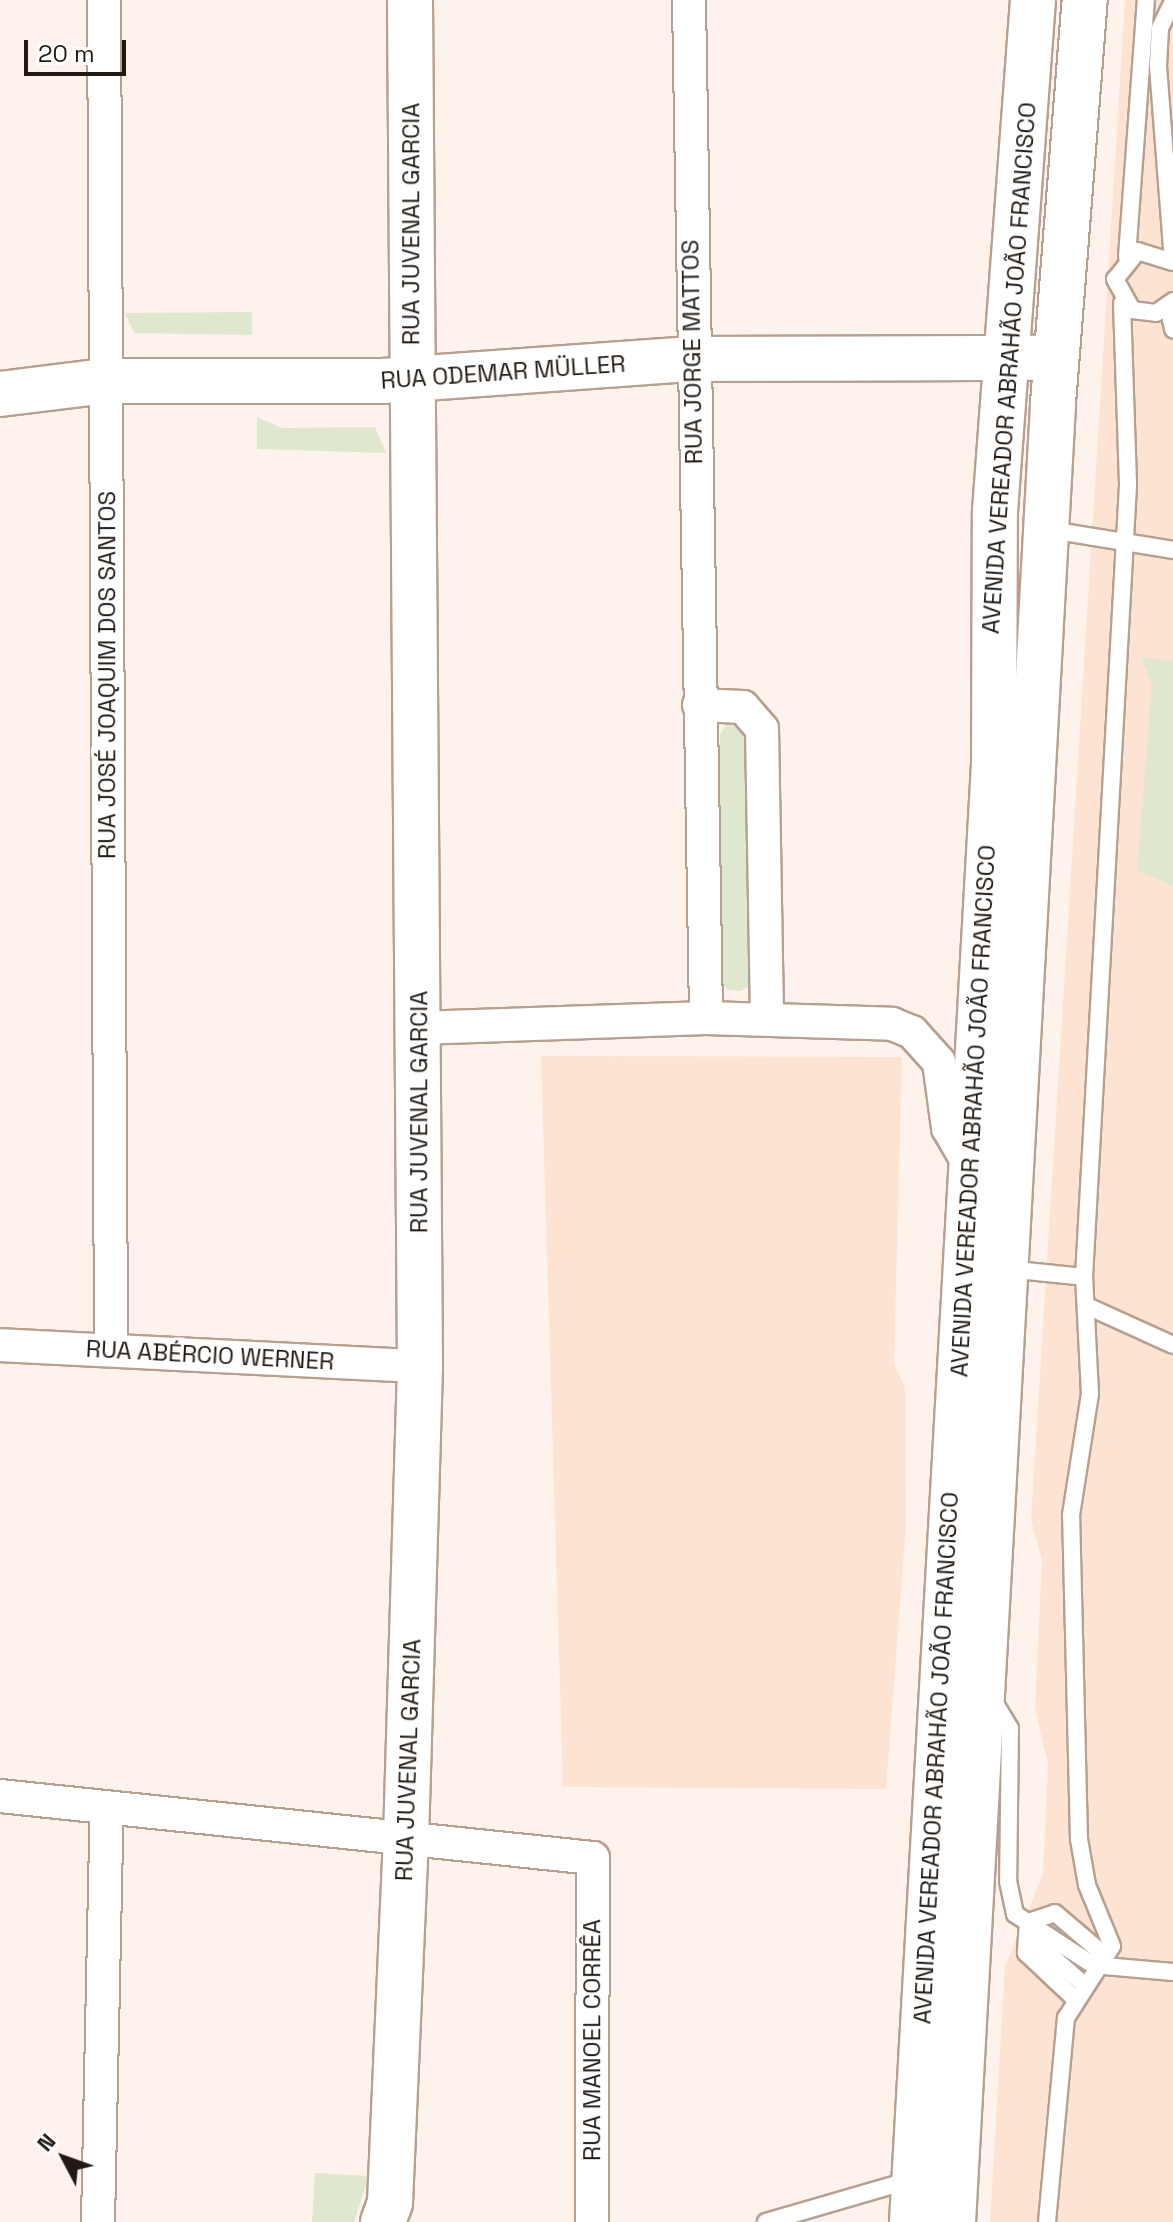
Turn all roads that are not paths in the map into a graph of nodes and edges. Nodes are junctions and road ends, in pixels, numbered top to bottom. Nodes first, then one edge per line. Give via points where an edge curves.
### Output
1 (104, 0) edge
2 (410, 0) edge
3 (689, 0) edge
4 (1009, 0) edge
5 (1033, 0) edge
6 (1085, 0) edge
7 (1146, 0) edge
8 (1173, 1) edge
9 (1030, 61) junction
10 (1127, 257) junction
11 (1173, 262) edge
12 (1122, 303) junction
13 (1170, 304) edge
14 (1173, 329) edge
15 (1007, 353) junction
16 (692, 359) junction
17 (412, 379) junction
18 (106, 381) junction
19 (1055, 382) junction
20 (0, 394) edge
21 (1050, 530) junction
22 (1123, 545) junction
23 (1173, 550) edge
24 (699, 705) junction
25 (706, 1018) junction
26 (767, 1018) junction
27 (418, 1028) junction
28 (970, 1166) junction
29 (1006, 1269) junction
30 (1084, 1277) junction
31 (1087, 1306) junction
32 (0, 1345) edge
33 (1173, 1345) edge
34 (111, 1350) junction
35 (420, 1366) junction
36 (981, 1681) junction
37 (0, 1796) edge
38 (107, 1808) junction
39 (406, 1839) junction
40 (1028, 1922) junction
41 (1098, 1959) junction
42 (1173, 1972) edge
43 (1079, 1991) junction
44 (914, 2179) junction
45 (98, 2222) edge
46 (383, 2222) edge
47 (592, 2222) edge
48 (766, 2222) edge
49 (912, 2222) edge
50 (953, 2222) edge
51 (1047, 2222) edge

1 - 18 street, RUA JOSÉ JOAQUIM DOS SANTOS
2 - 17 main road, RUA JUVENAL GARCIA
3 - 16 street, RUA JORGE MATTOS
4 - 9 main road
5 - 9 main road, AVENIDA VEREADOR ABRAHÃO JOÃO FRANCISCO
6 - 19 main road, AVENIDA VEREADOR ABRAHÃO JOÃO FRANCISCO
7 - 10 lane
8 - 11 lane via 1160,28 1158,66
9 - 15 main road, AVENIDA VEREADOR ABRAHÃO JOÃO FRANCISCO
10 - 11 lane via 1151,250
10 - 12 lane via 1115,279
12 - 13 lane via 1144,314
12 - 22 lane
13 - 14 lane
15 - 16 main road, RUA ODEMAR MÜLLER
15 - 19 main road, RUA ODEMAR MÜLLER
15 - 28 main road, AVENIDA VEREADOR ABRAHÃO JOÃO FRANCISCO via 991,637 994,765
16 - 17 main road, RUA ODEMAR MÜLLER
16 - 24 street, RUA JORGE MATTOS
17 - 18 main road, RUA ODEMAR MÜLLER
17 - 27 main road, RUA JUVENAL GARCIA
18 - 20 main road, RUA ODEMAR MÜLLER
18 - 34 street, RUA JOSÉ JOAQUIM DOS SANTOS
19 - 21 main road, AVENIDA VEREADOR ABRAHÃO JOÃO FRANCISCO
21 - 22 lane
21 - 29 main road, AVENIDA VEREADOR ABRAHÃO JOÃO FRANCISCO
22 - 23 lane
22 - 30 lane
24 - 25 street, RUA JORGE MATTOS
24 - 26 street via 743,707 762,729
25 - 26 street
25 - 27 street
26 - 28 street via 892,1024 912,1032 939,1062 948,1128
27 - 35 main road, RUA JUVENAL GARCIA
28 - 44 main road, AVENIDA VEREADOR ABRAHÃO JOÃO FRANCISCO
29 - 30 lane
29 - 36 main road, AVENIDA VEREADOR ABRAHÃO JOÃO FRANCISCO
30 - 31 lane
31 - 33 lane
31 - 41 lane via 1090,1394 1071,1515 1071,1661 1081,1753 1079,1839 1087,1885 1112,1946
32 - 34 street, RUA ABÉRCIO WERNER
34 - 35 street, RUA ABÉRCIO WERNER
35 - 39 main road, RUA JUVENAL GARCIA
36 - 40 lane via 1010,1728 1008,1881 1015,1914
36 - 50 main road, AVENIDA VEREADOR ABRAHÃO JOÃO FRANCISCO
37 - 38 street
38 - 39 street
38 - 45 street
39 - 46 main road, RUA JUVENAL GARCIA via 390,2203
39 - 47 street, RUA MANOEL CORRÊA via 593,1858
40 - 41 lane
40 - 43 lane via 1026,1953
41 - 42 lane
41 - 43 lane
43 - 51 lane via 1057,2065
44 - 48 lane
44 - 49 main road, AVENIDA VEREADOR ABRAHÃO JOÃO FRANCISCO

